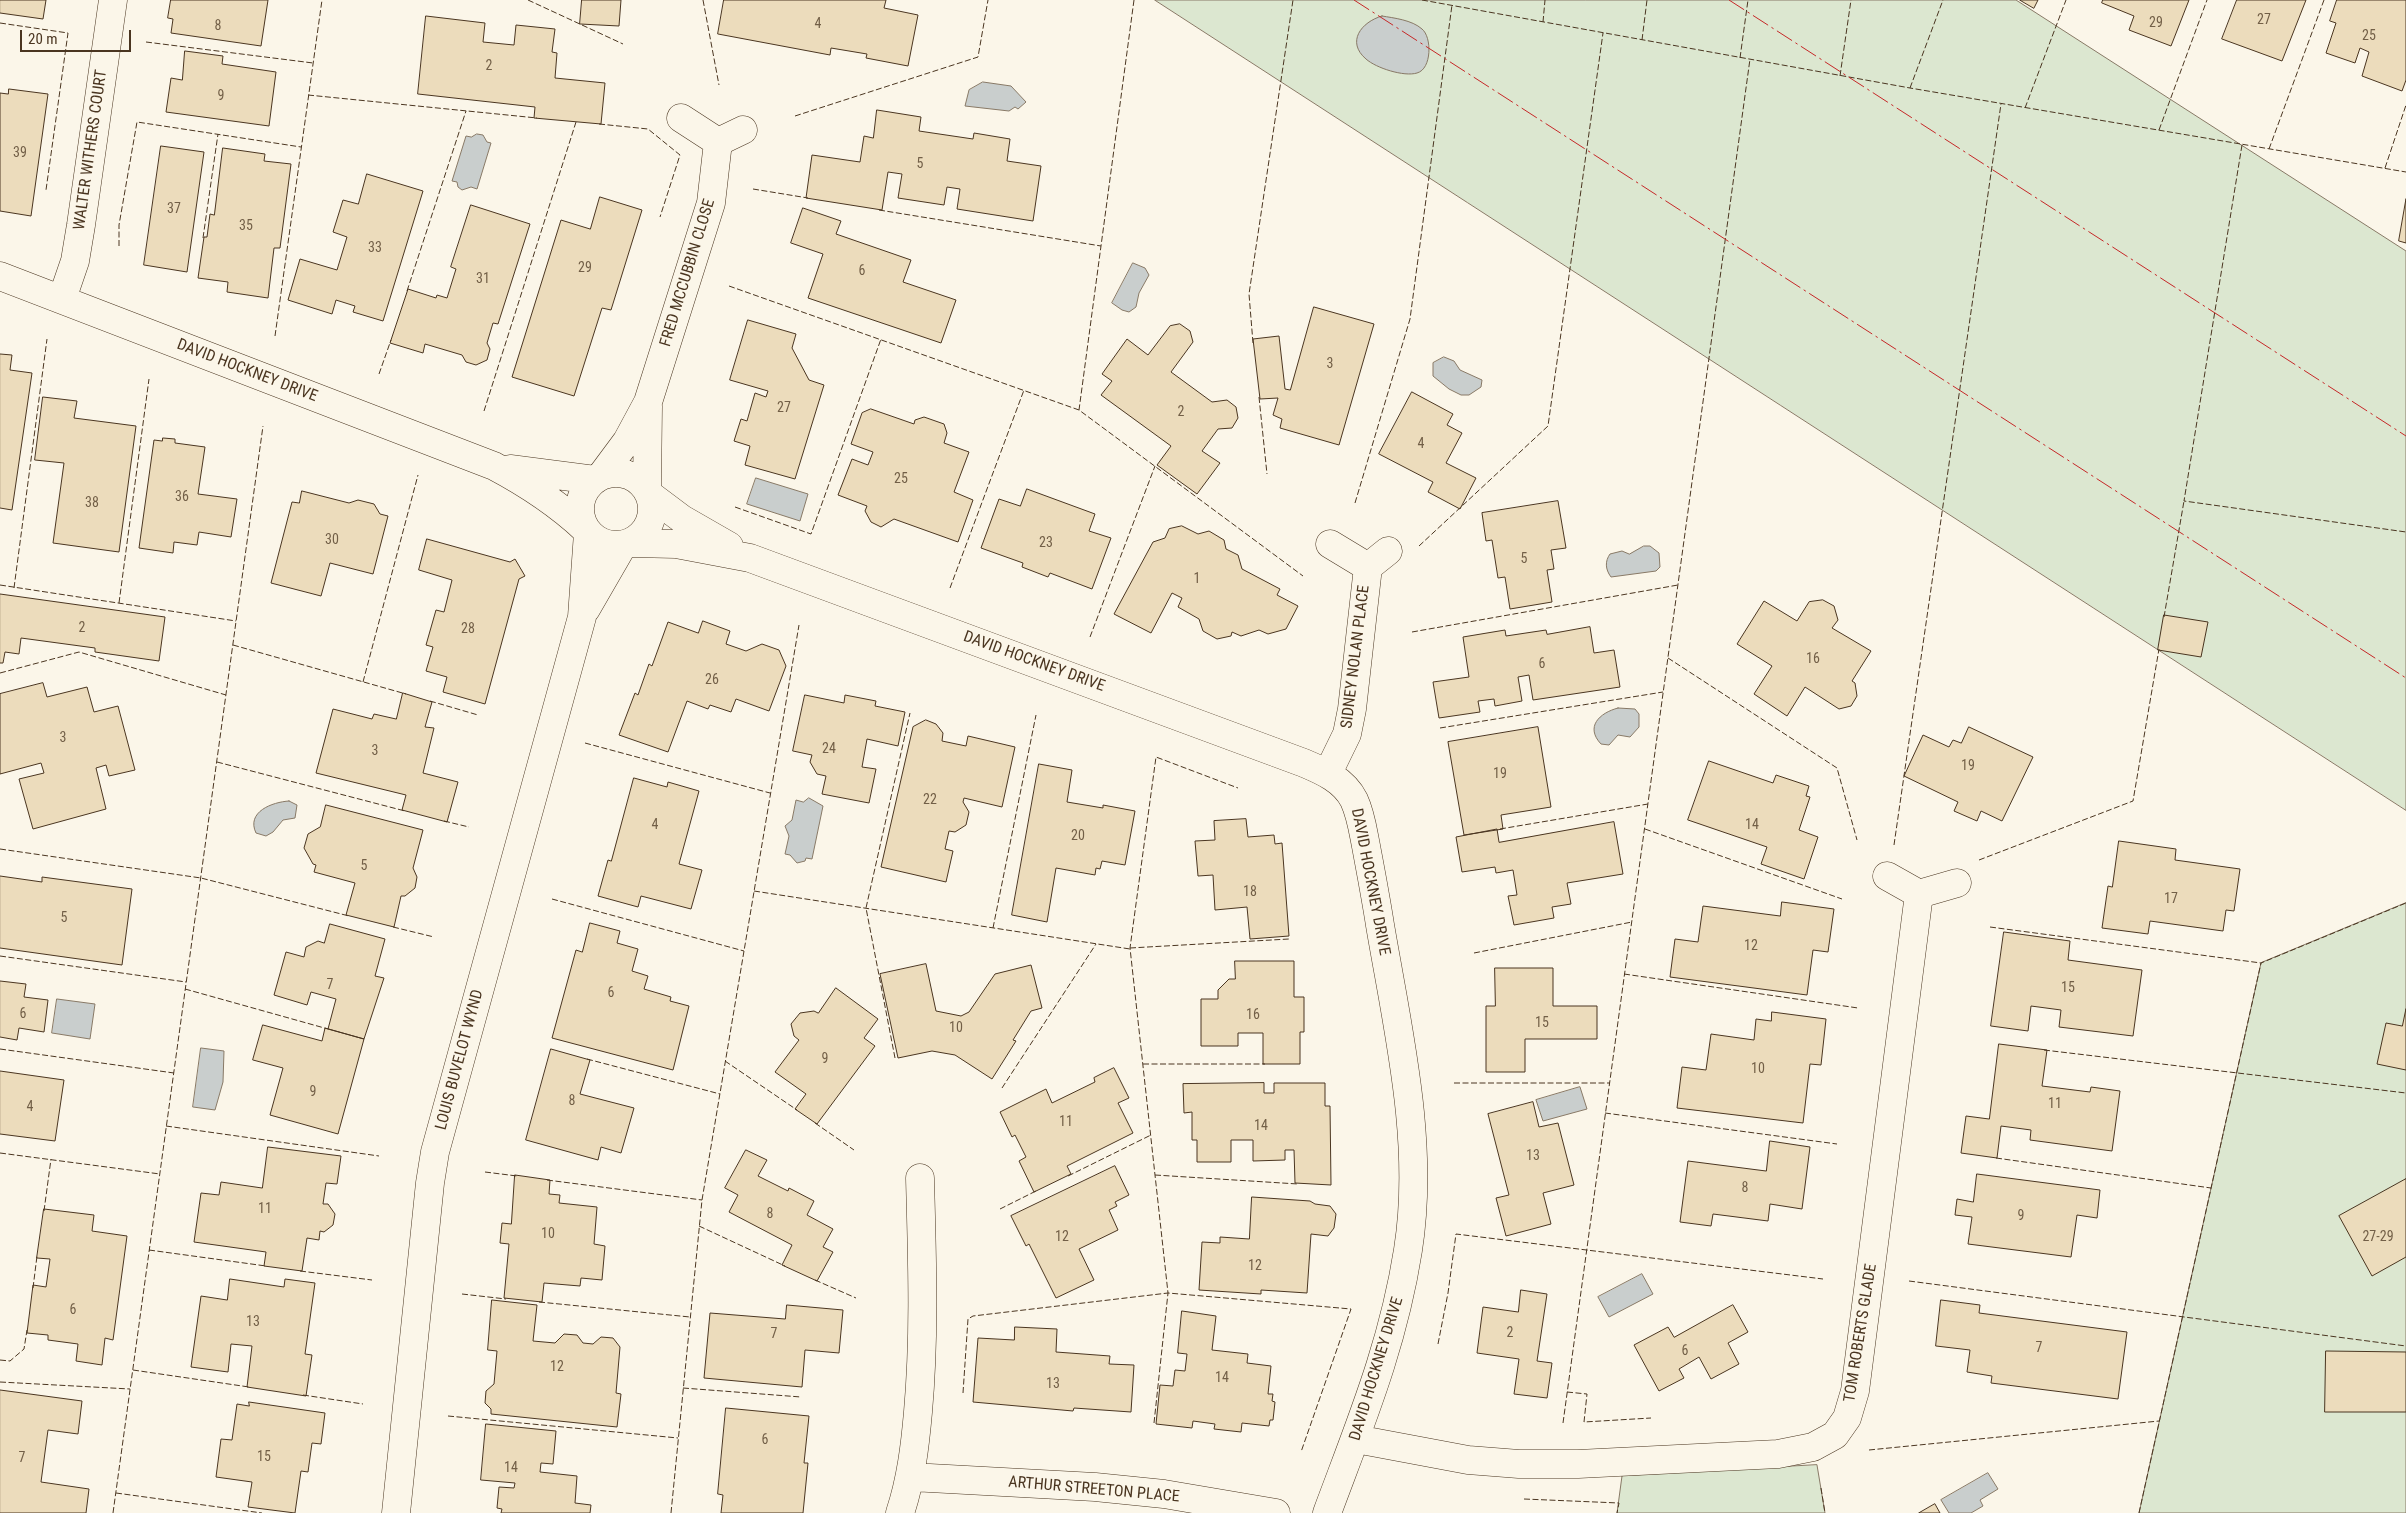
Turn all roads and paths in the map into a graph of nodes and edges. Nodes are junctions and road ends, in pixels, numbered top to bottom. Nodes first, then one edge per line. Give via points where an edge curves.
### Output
1 (112, 0) edge
2 (680, 118) dead end
3 (743, 130) dead end
4 (718, 142) junction
5 (0, 276) edge
6 (62, 299) junction
7 (648, 402) junction
8 (494, 466) junction
9 (598, 478) junction
10 (648, 493) junction
11 (586, 531) junction
12 (627, 544) junction
13 (1330, 544) dead end
14 (750, 558) junction
15 (582, 617) junction
16 (1328, 773) junction
17 (1887, 876) dead end
18 (1957, 883) dead end
19 (1919, 894) junction
20 (920, 1178) dead end
21 (1356, 1439) junction
22 (911, 1477) junction
23 (396, 1513) edge
24 (900, 1513) edge
25 (1276, 1513) edge
26 (1327, 1513) edge

1 - 6 street, WALTER WITHERS COURT via 81,226
2 - 4 street
3 - 4 street
4 - 7 street, FRED MCCUBBIN CLOSE via 711,203
5 - 6 street, DAVID HOCKNEY DRIVE
6 - 8 street, DAVID HOCKNEY DRIVE
7 - 9 street, FRED MCCUBBIN CLOSE via 627,441
7 - 10 street, FRED MCCUBBIN CLOSE
8 - 9 street, DAVID HOCKNEY DRIVE
8 - 11 street, DAVID HOCKNEY DRIVE via 529,484 567,512
9 - 10 street via 612,473 627,475 640,482
9 - 11 street via 581,497 580,519
10 - 12 street via 653,511 649,526
10 - 14 street, DAVID HOCKNEY DRIVE via 682,519
11 - 12 street via 607,545
11 - 15 street, LOUIS BUVELOT WYND
12 - 14 street, DAVID HOCKNEY DRIVE via 676,544
12 - 15 street, LOUIS BUVELOT WYND
13 - 16 street, SIDNEY NOLAN PLACE via 1378,559 1347,734
14 - 16 street, DAVID HOCKNEY DRIVE
15 - 23 street, LOUIS BUVELOT WYND via 435,1152
16 - 21 street, DAVID HOCKNEY DRIVE via 1353,798 1360,816 1406,1083 1412,1154 1412,1210 1401,1292 1393,1330
17 - 19 street
18 - 19 street
19 - 21 street, TOM ROBERTS GLADE via 1855,1391 1847,1418 1835,1435 1813,1447 1778,1454 1578,1464 1468,1460
20 - 22 street via 921,1383
21 - 26 street, DAVID HOCKNEY DRIVE
22 - 24 street
22 - 25 street, ARTHUR STREETON PLACE via 1134,1491

